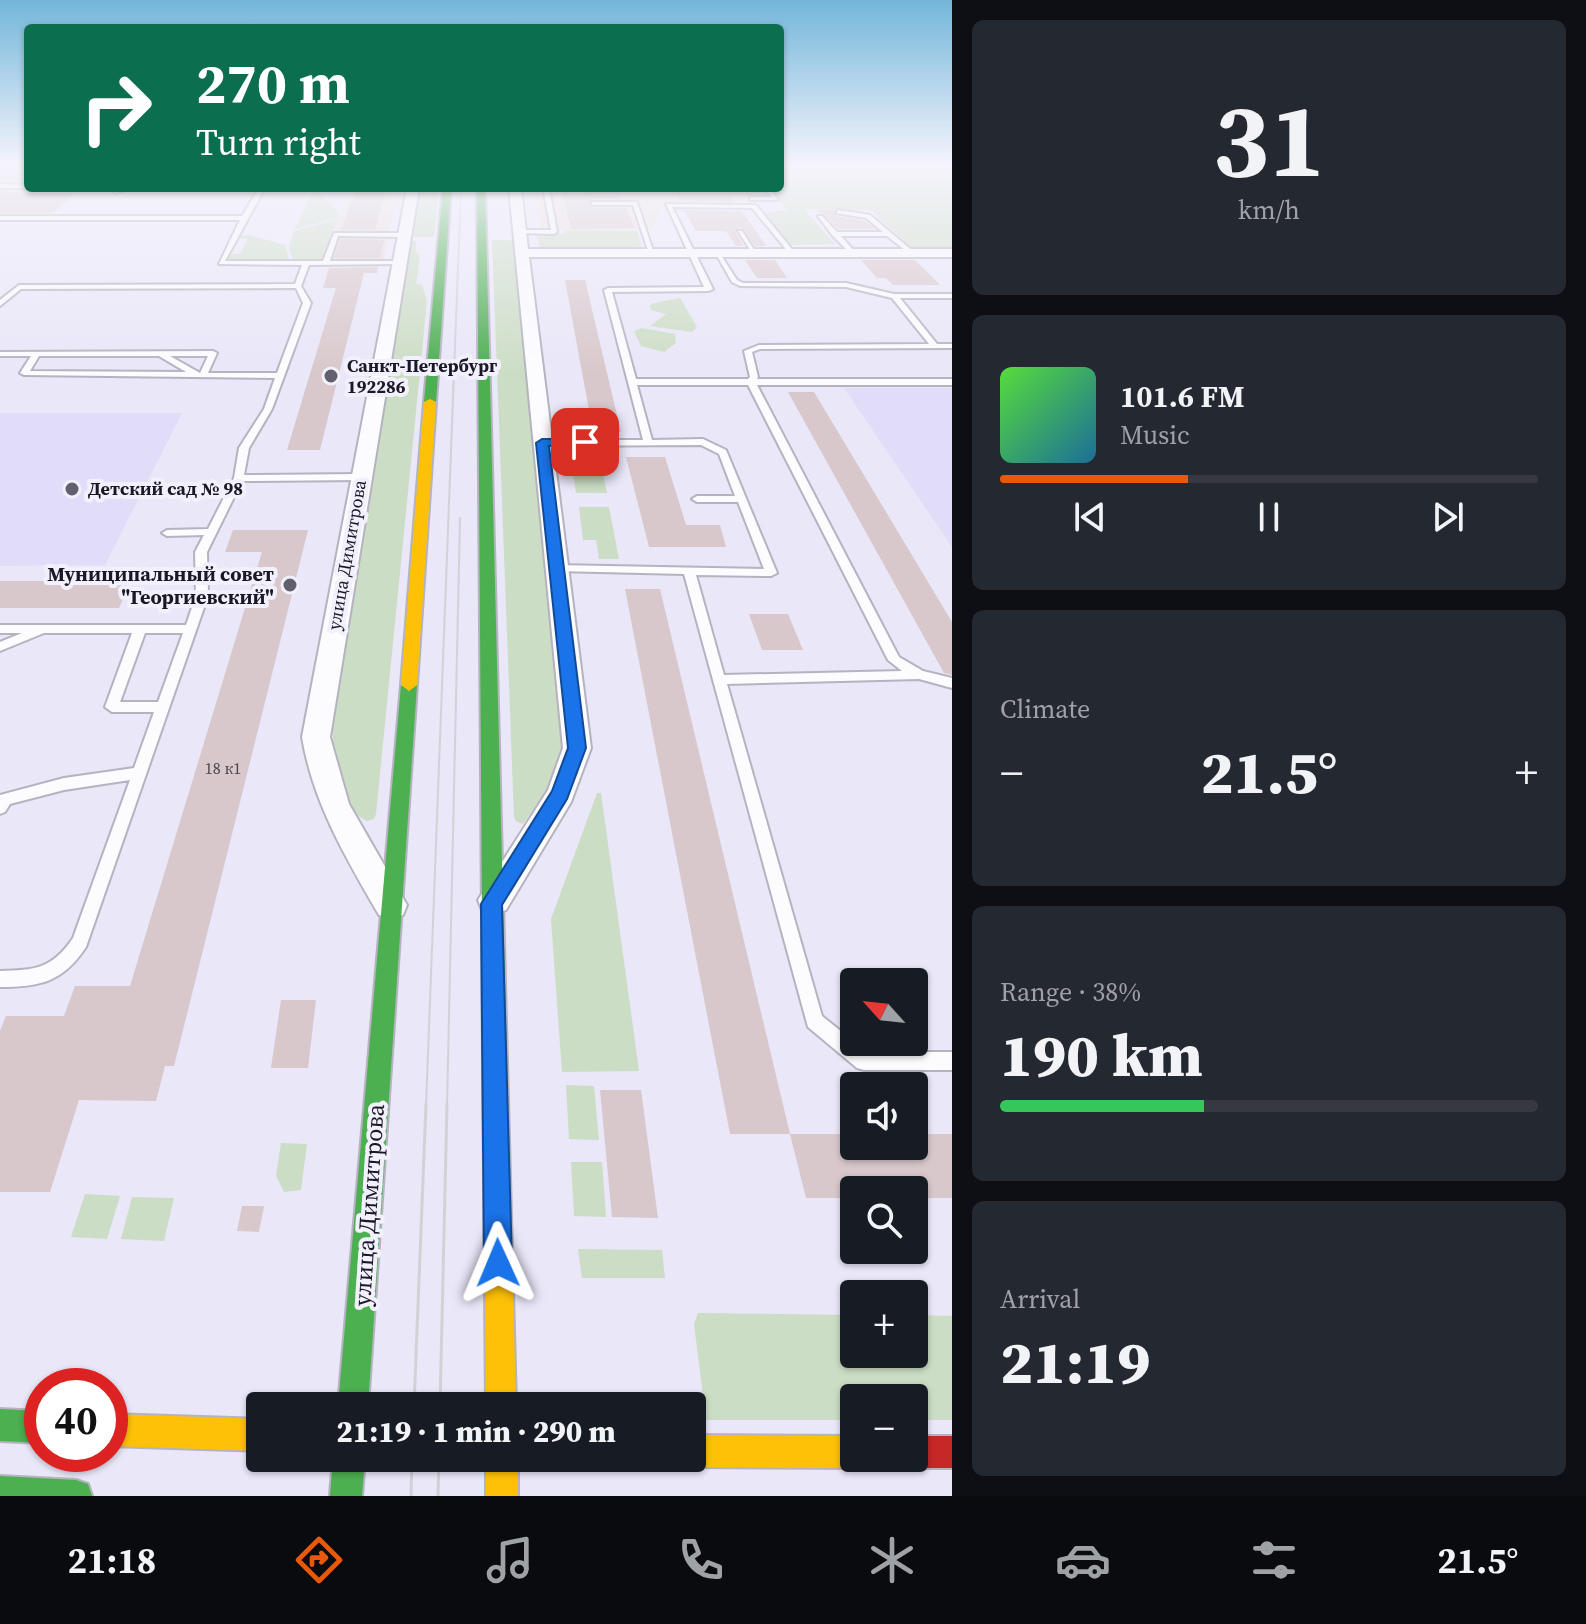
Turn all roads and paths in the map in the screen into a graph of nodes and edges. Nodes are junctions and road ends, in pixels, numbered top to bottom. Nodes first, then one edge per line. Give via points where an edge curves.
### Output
1 (740, 232) dead end
2 (236, 233) edge
3 (444, 233) edge
4 (482, 233) edge
5 (520, 233) edge
6 (551, 233) edge
7 (645, 233) edge
8 (681, 233) edge
9 (776, 233) edge
10 (834, 234) joint
11 (886, 234) joint
12 (405, 235) joint
13 (521, 242) junction
14 (652, 253) junction
15 (691, 253) junction
16 (717, 253) junction
17 (755, 253) junction
18 (792, 253) junction
19 (853, 253) junction
20 (912, 253) junction
21 (952, 253) edge
22 (306, 263) junction
23 (326, 263) junction
24 (400, 263) junction
25 (9, 286) dead end
26 (298, 286) junction
27 (19, 287) junction
28 (894, 296) junction
29 (952, 296) edge
30 (0, 304) edge
31 (935, 346) junction
32 (952, 346) edge
33 (0, 354) edge
34 (37, 354) junction
35 (161, 354) junction
36 (199, 375) junction
37 (280, 376) junction
38 (634, 382) junction
39 (751, 382) junction
40 (952, 382) edge
41 (648, 442) junction
42 (542, 443) junction
43 (361, 477) junction
44 (239, 478) junction
45 (697, 499) dead end
46 (742, 499) junction
47 (209, 532) junction
48 (167, 533) dead end
49 (556, 568) junction
50 (689, 571) junction
51 (0, 629) edge
52 (42, 629) junction
53 (140, 629) junction
54 (191, 629) junction
55 (0, 647) edge
56 (919, 675) junction
57 (718, 680) junction
58 (952, 683) edge
59 (164, 707) junction
60 (139, 773) junction
61 (0, 808) edge
62 (492, 904) junction
63 (392, 907) junction
64 (0, 979) edge
65 (952, 1061) edge
66 (354, 1392) edge
67 (501, 1392) edge
68 (0, 1425) edge
69 (24, 1426) edge
70 (128, 1431) edge
71 (246, 1435) edge
72 (706, 1451) edge
73 (840, 1452) edge
74 (928, 1452) edge
75 (952, 1452) edge
76 (348, 1472) edge
77 (502, 1472) edge
78 (0, 1492) edge
79 (76, 1496) edge
80 (346, 1496) edge
81 (502, 1496) edge

1 - 17 lane
2 - 22 lane via 221,263
3 - 63 street, улица Димитрова
4 - 62 street
5 - 13 street
6 - 13 lane
7 - 14 lane
8 - 15 lane
9 - 18 lane
10 - 11 lane
10 - 19 lane
11 - 20 lane
12 - 23 lane via 336,234
12 - 24 street, улица Димитрова
13 - 14 street
13 - 42 street
14 - 15 street
15 - 16 street
15 - 38 lane via 709,289 608,290
16 - 17 street
16 - 28 lane via 742,285 846,285
17 - 18 street
18 - 19 street
19 - 20 street
20 - 21 street
22 - 23 lane
22 - 26 lane
23 - 24 lane
24 - 43 street, улица Димитрова
25 - 27 lane
26 - 27 lane
26 - 37 lane via 307,303
27 - 30 lane
28 - 29 lane
28 - 31 lane
31 - 32 lane
31 - 39 lane via 755,347 748,351
33 - 34 lane
34 - 35 lane
34 - 36 lane via 24,373
35 - 36 lane
35 - 36 lane via 212,350
36 - 37 lane
37 - 44 lane via 268,409 244,448
38 - 39 lane
38 - 41 lane
39 - 40 lane
39 - 56 lane via 894,660
41 - 42 lane
41 - 46 lane via 703,442 723,452
42 - 49 street
43 - 44 lane
43 - 63 street, улица Димитрова via 316,737 320,768 346,831
44 - 47 lane
45 - 46 lane
46 - 50 lane via 771,573
47 - 48 lane
47 - 54 lane via 201,552 202,596
49 - 50 lane
49 - 62 street via 577,748 561,794
50 - 57 lane
51 - 52 lane
52 - 53 lane
52 - 55 lane
53 - 54 lane
53 - 59 lane via 112,707
54 - 59 lane
56 - 57 lane
56 - 58 lane
57 - 65 lane via 814,1021 864,1061
59 - 60 lane
60 - 61 lane via 64,784 5,799
60 - 64 lane via 68,963 46,975
62 - 67 street
63 - 66 street, улица Димитрова
68 - 69 street
70 - 71 street
72 - 73 street
74 - 75 street
76 - 80 street
77 - 81 street
78 - 79 street

